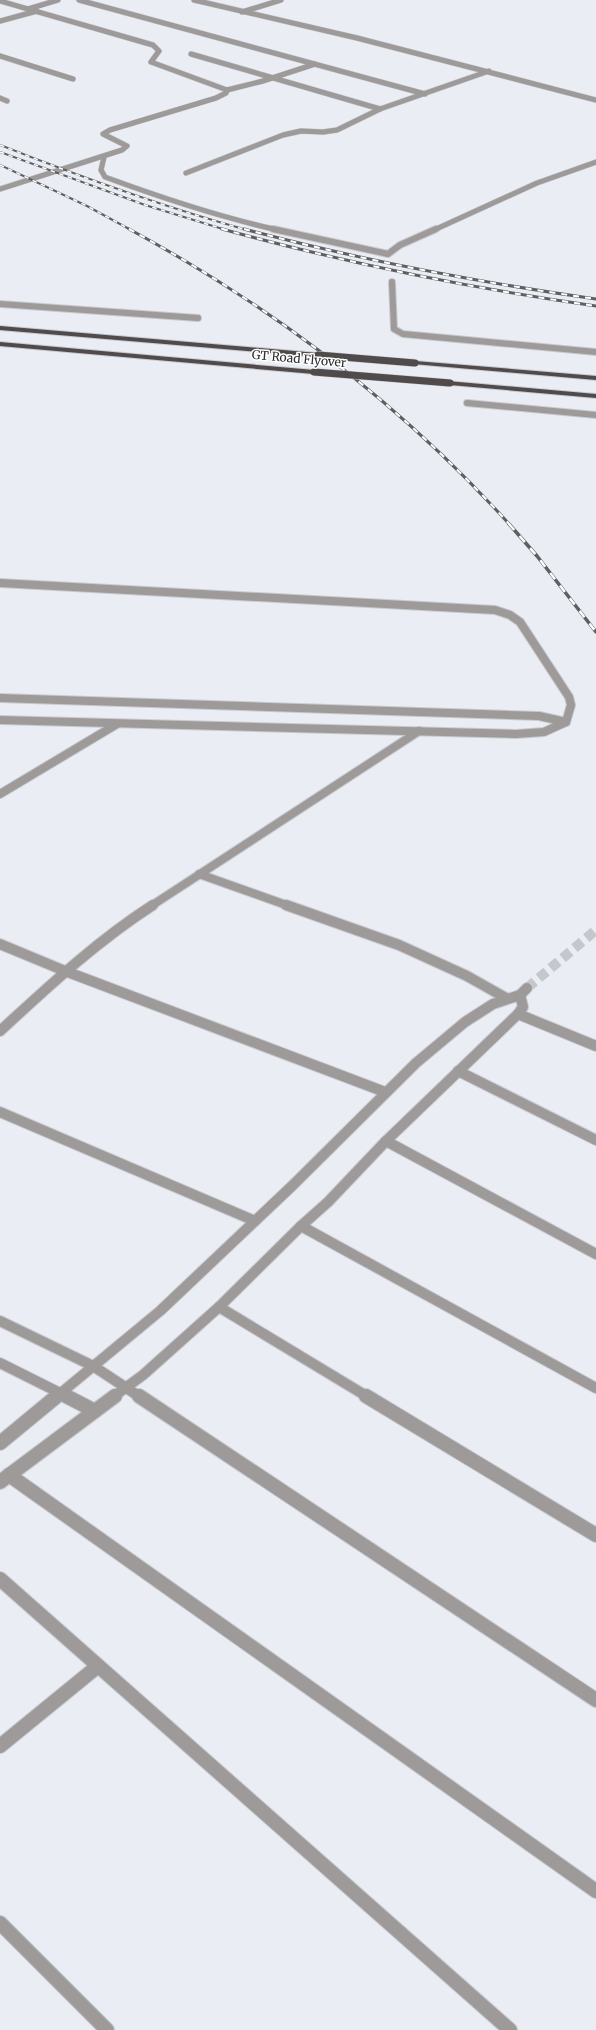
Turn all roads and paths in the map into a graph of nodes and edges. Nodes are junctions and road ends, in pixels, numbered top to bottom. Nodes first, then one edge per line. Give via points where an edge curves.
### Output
1 (58, 0) edge
2 (79, 0) edge
3 (194, 0) edge
4 (281, 0) edge
5 (0, 1) edge
6 (28, 8) junction
7 (37, 11) junction
8 (242, 12) junction
9 (0, 21) edge
10 (191, 54) dead end
11 (0, 56) edge
12 (11, 59) junction
13 (0, 63) edge
14 (316, 64) junction
15 (489, 71) junction
16 (274, 78) junction
17 (73, 79) dead end
18 (226, 90) junction
19 (425, 94) junction
20 (0, 98) edge
21 (596, 100) edge
22 (7, 101) dead end
23 (380, 109) junction
24 (104, 157) junction
25 (596, 162) edge
26 (186, 173) dead end
27 (0, 189) edge
28 (392, 282) dead end
29 (0, 304) edge
30 (198, 318) dead end
31 (1, 328) edge
32 (0, 344) edge
33 (596, 352) edge
34 (596, 378) edge
35 (596, 396) edge
36 (467, 403) dead end
37 (596, 415) edge
38 (0, 583) edge
39 (0, 698) edge
40 (0, 720) edge
41 (566, 722) junction
42 (117, 724) junction
43 (419, 731) junction
44 (0, 794) edge
45 (199, 874) junction
46 (0, 944) edge
47 (65, 971) junction
48 (506, 998) junction
49 (518, 1014) junction
50 (0, 1031) edge
51 (596, 1046) edge
52 (458, 1071) junction
53 (385, 1092) junction
54 (0, 1112) edge
55 (596, 1140) edge
56 (386, 1141) junction
57 (255, 1221) junction
58 (301, 1226) junction
59 (596, 1254) edge
60 (219, 1307) junction
61 (0, 1320) edge
62 (0, 1363) edge
63 (93, 1366) junction
64 (125, 1387) junction
65 (596, 1388) edge
66 (60, 1393) junction
67 (95, 1411) junction
68 (0, 1443) edge
69 (5, 1478) edge
70 (596, 1535) edge
71 (0, 1579) edge
72 (98, 1666) junction
73 (596, 1700) edge
74 (0, 1746) edge
75 (596, 1891) edge
76 (0, 1923) edge
77 (107, 2030) edge
78 (510, 2030) edge

1 - 6 street
2 - 14 street
3 - 8 street
4 - 8 street
5 - 6 street
6 - 7 street
7 - 9 street
7 - 18 street via 152,45 159,51 151,62
8 - 15 street
10 - 16 street
11 - 12 street
12 - 13 street
12 - 17 street
14 - 16 street
14 - 19 street
15 - 19 street
15 - 21 street
16 - 18 street
16 - 23 street
18 - 24 street via 226,93 216,98 105,132 104,135 127,146
19 - 23 street
20 - 22 street
23 - 26 street via 338,130 301,131 283,135
24 - 25 street via 100,168 105,177 146,192 239,220 388,254 400,245 537,183
24 - 27 street
28 - 33 street via 394,329 403,334
29 - 30 street
31 - 34 highway, GT Road Flyover, bridge
32 - 35 highway, GT Road Flyover, bridge
36 - 37 street
38 - 41 street via 504,611 520,622 570,697 572,705
39 - 41 street via 539,716
40 - 42 street
41 - 43 street via 544,732 516,734
42 - 43 street
42 - 44 street
43 - 45 street
45 - 47 street via 128,921
45 - 48 street via 399,945 468,976
46 - 47 street
47 - 50 street
47 - 53 street
48 - 49 street via 524,992 523,1007
48 - 53 street via 465,1022
49 - 51 street
49 - 52 street
52 - 55 street
52 - 56 street
53 - 57 street
54 - 57 street
56 - 58 street via 328,1202
56 - 59 street
57 - 63 street via 160,1311
58 - 60 street
58 - 65 street
60 - 64 street via 143,1375
60 - 70 street
61 - 63 street
62 - 66 street
63 - 64 street
63 - 66 street
64 - 67 street
64 - 73 street
66 - 67 street
66 - 68 street
67 - 69 street
69 - 75 street
71 - 72 street
72 - 74 street
72 - 78 street
76 - 77 street

